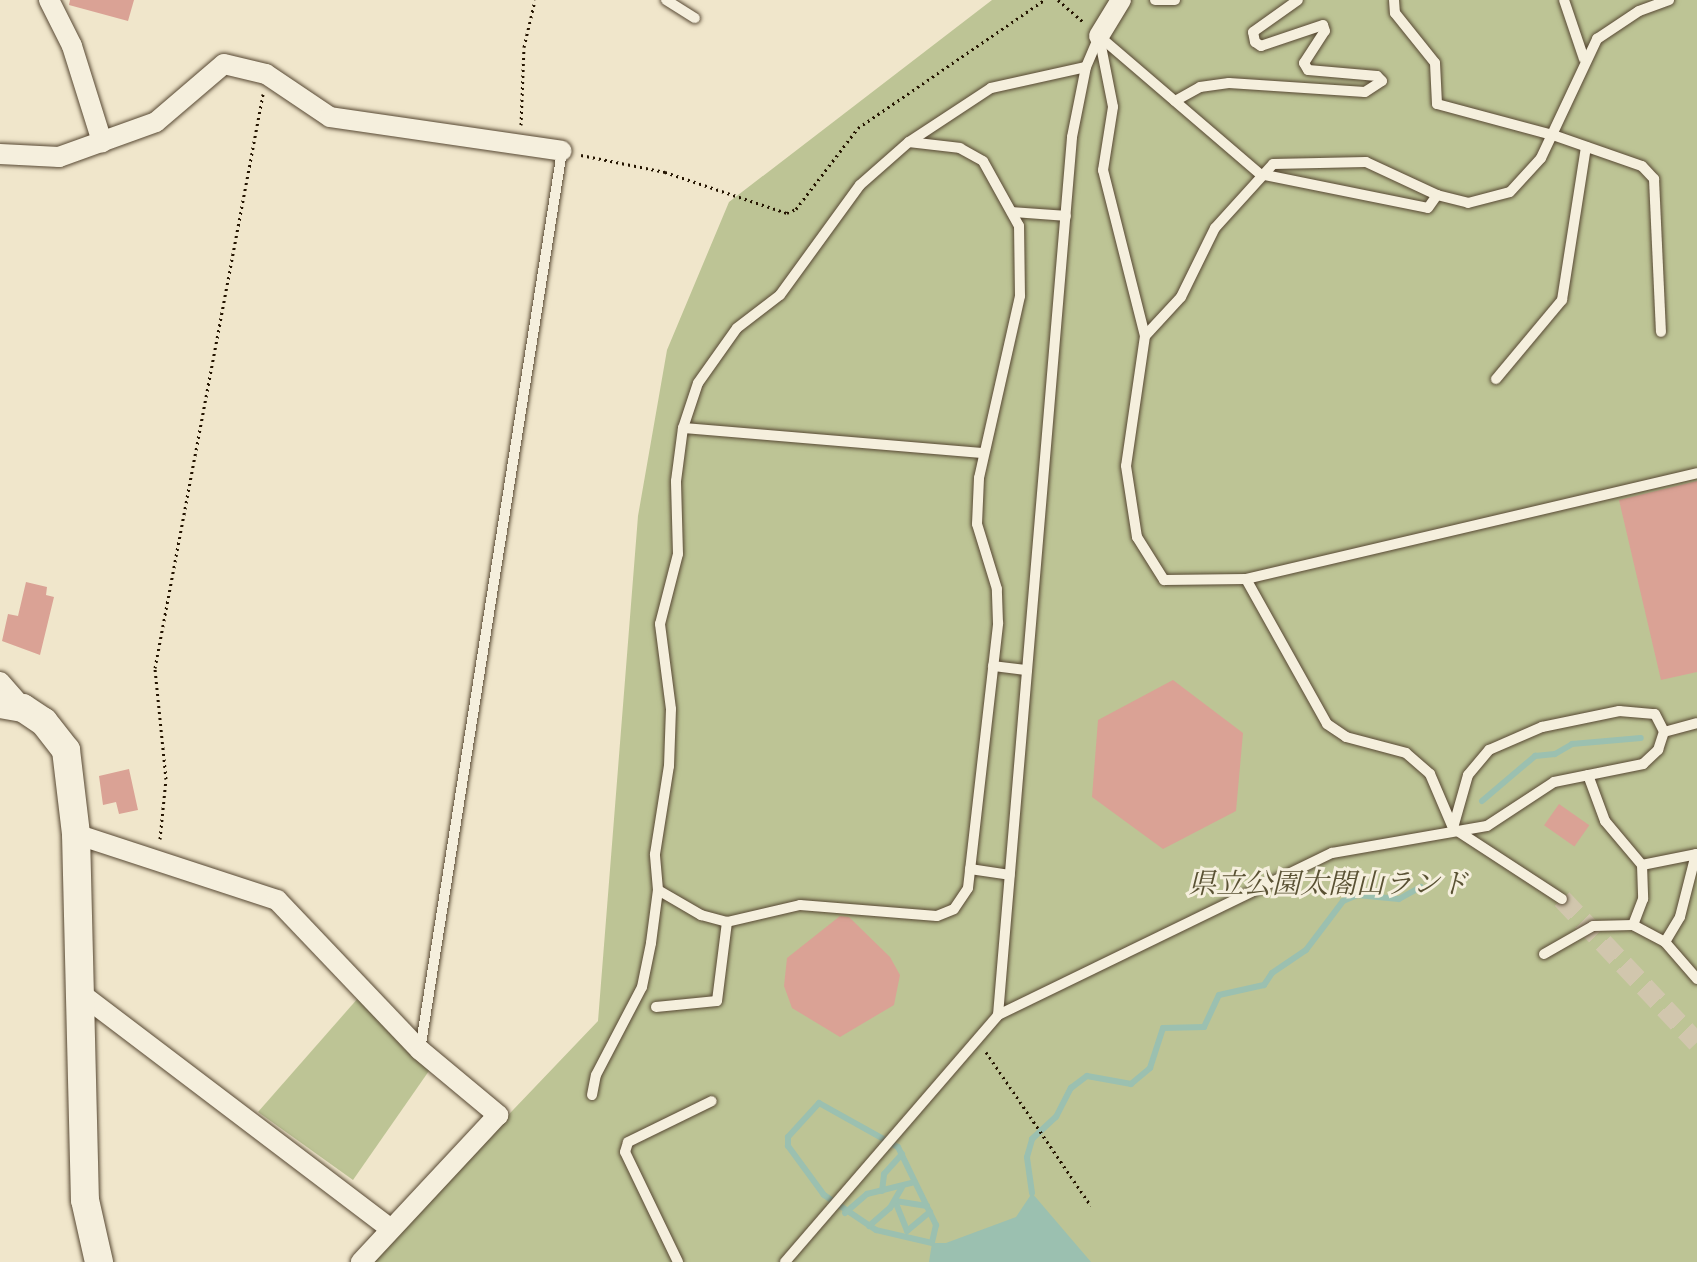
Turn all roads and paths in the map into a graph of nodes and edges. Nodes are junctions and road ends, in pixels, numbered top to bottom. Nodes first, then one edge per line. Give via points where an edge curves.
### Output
1 (49, 0) edge
2 (535, 0) edge
3 (666, 0) edge
4 (1044, 0) edge
5 (1058, 0) edge
6 (1121, 0) edge
7 (1155, 0) edge
8 (1175, 0) edge
9 (1298, 0) edge
10 (1394, 0) edge
11 (1564, 0) edge
12 (1669, 0) edge
13 (695, 18) dead end
14 (1099, 36) junction
15 (1584, 59) junction
16 (1086, 67) junction
17 (266, 74) junction
18 (1175, 101) junction
19 (1553, 135) junction
20 (102, 142) junction
21 (909, 142) junction
22 (520, 145) junction
23 (1586, 147) junction
24 (562, 151) junction
25 (0, 154) edge
26 (1260, 174) junction
27 (1437, 195) junction
28 (1012, 212) junction
29 (1066, 216) junction
30 (1661, 332) dead end
31 (1145, 336) junction
32 (1496, 379) dead end
33 (683, 428) junction
34 (983, 453) junction
35 (1697, 473) edge
36 (1246, 579) junction
37 (993, 666) junction
38 (1027, 670) junction
39 (0, 682) edge
40 (12, 706) edge
41 (1697, 723) edge
42 (1664, 732) junction
43 (1588, 775) junction
44 (1453, 828) junction
45 (76, 834) junction
46 (1696, 854) edge
47 (158, 859) junction
48 (1642, 865) junction
49 (970, 869) junction
50 (1010, 875) junction
51 (658, 890) junction
52 (1562, 899) tunnel mouth
53 (727, 922) junction
54 (1633, 925) junction
55 (1665, 942) junction
56 (1544, 954) dead end
57 (1697, 979) edge
58 (80, 993) junction
59 (656, 1007) dead end
60 (998, 1015) junction
61 (977, 1039) junction
62 (420, 1050) junction
63 (592, 1095) dead end
64 (712, 1101) dead end
65 (1091, 1206) dead end
66 (390, 1228) junction
67 (99, 1262) edge
68 (361, 1262) edge
69 (678, 1262) edge
70 (785, 1262) edge

1 - 20 street via 72,46
2 - 22 path via 524,47
3 - 13 lane
4 - 24 path via 858,128 796,209 787,213 665,172
5 - 14 path
6 - 14 street
7 - 8 lane
9 - 18 lane via 1253,32 1255,42 1261,46 1323,25 1325,31 1304,63 1308,70 1377,76 1382,81 1365,92 1229,83 1200,87
10 - 19 lane via 1395,13 1435,63 1437,104
11 - 15 lane
12 - 15 lane via 1612,27
14 - 16 lane
14 - 18 lane
14 - 31 lane via 1113,107 1103,170
15 - 19 lane
16 - 21 lane via 991,88
16 - 29 lane via 1072,137
17 - 20 street via 224,64 156,122
17 - 22 street via 330,117
17 - 47 path via 155,668 166,779
18 - 26 lane
19 - 23 lane
19 - 27 lane via 1526,178 1510,192 1468,203
20 - 25 street via 59,157
21 - 28 lane via 960,148 983,161
21 - 33 lane via 860,185 770,306 737,328 715,354
22 - 24 street
23 - 30 lane via 1642,166 1654,179
23 - 32 lane via 1562,300
24 - 62 lane
26 - 27 lane via 1428,208
26 - 27 lane via 1273,164 1366,162
26 - 31 lane via 1215,228 1181,297
28 - 29 lane
28 - 34 lane via 1019,226 1020,296
29 - 38 lane
31 - 36 lane via 1126,466 1137,537 1164,580
33 - 34 lane
33 - 51 lane via 676,481 678,554 660,624 671,709 669,766 655,854
34 - 37 lane via 977,524 997,589
35 - 36 lane
36 - 44 lane via 1327,724 1346,737 1406,753 1430,774
37 - 38 lane
37 - 49 lane
38 - 50 lane
39 - 40 street
40 - 45 street via 44,722 66,750
41 - 42 lane
42 - 43 lane via 1658,750 1643,764
42 - 44 lane via 1655,714 1619,711 1542,727 1489,750 1468,775
43 - 44 lane via 1554,782 1487,826
43 - 48 lane via 1605,821
44 - 52 lane
44 - 60 lane via 1332,853
45 - 47 street
45 - 58 street
46 - 48 lane
46 - 55 lane via 1680,917
47 - 62 street via 277,900
48 - 54 lane via 1643,899
49 - 50 lane
49 - 53 lane via 968,888 954,909 937,916 800,905
50 - 60 lane
51 - 53 lane via 701,915
51 - 63 lane via 642,987 596,1075
53 - 59 lane via 717,1001
54 - 55 lane
54 - 56 lane via 1593,926
55 - 57 lane
58 - 66 street
58 - 67 street via 85,1200
60 - 61 lane
61 - 65 path
61 - 70 lane
62 - 66 street via 498,1115
64 - 69 lane via 628,1142 625,1152
66 - 68 street

